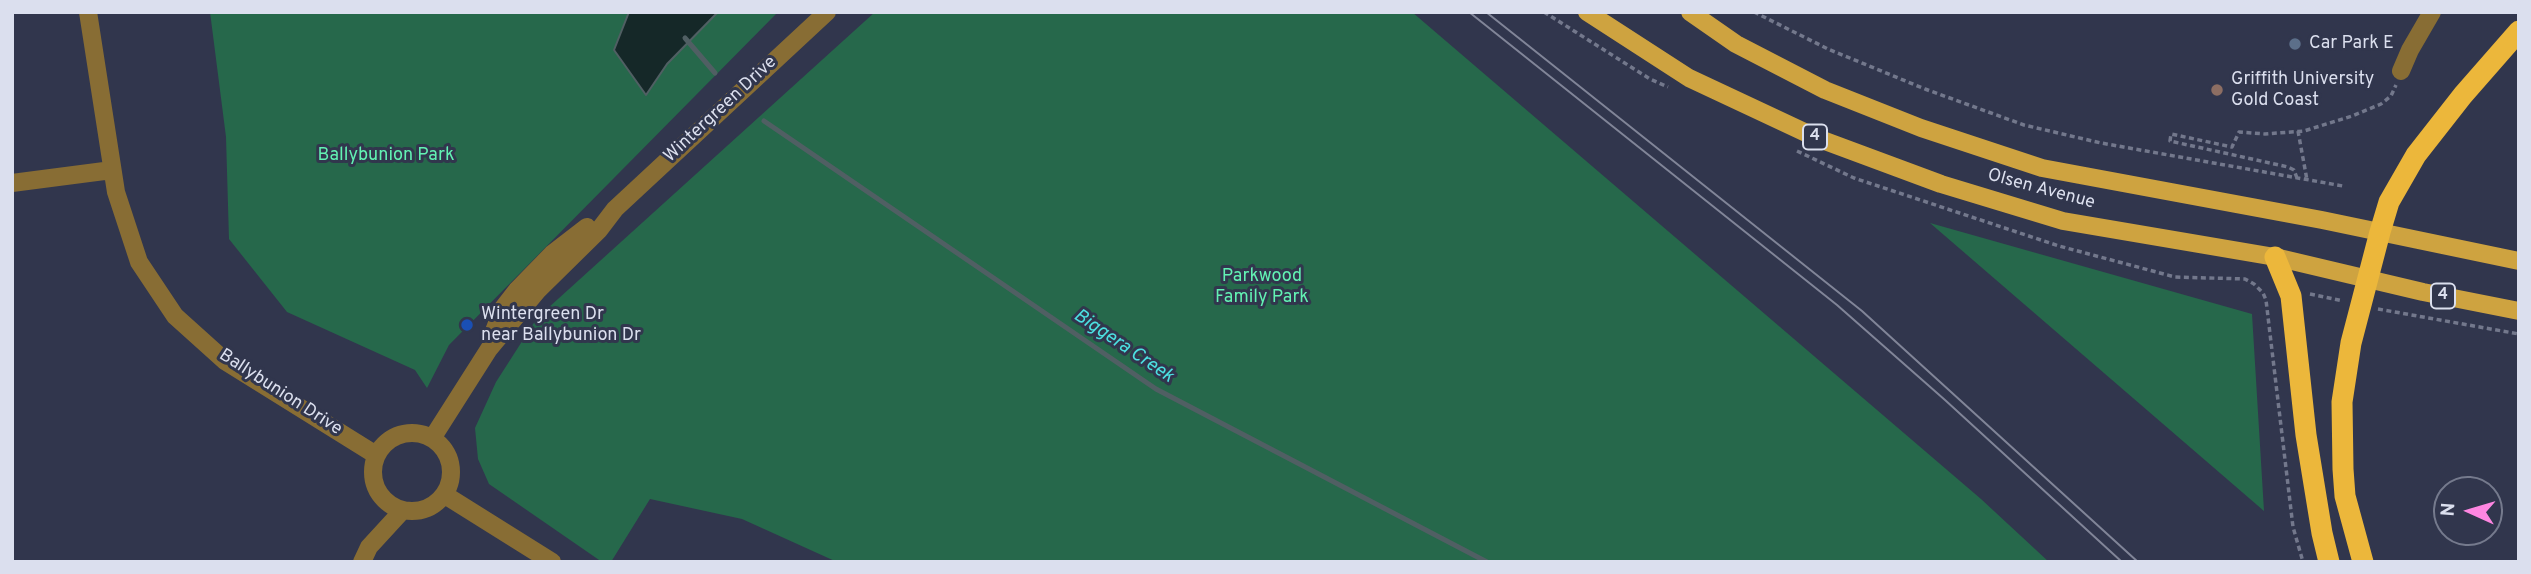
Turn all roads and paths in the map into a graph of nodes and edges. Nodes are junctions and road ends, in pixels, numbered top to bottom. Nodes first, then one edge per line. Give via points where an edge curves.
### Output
1 (88, 12) edge
2 (827, 12) edge
3 (1587, 12) edge
4 (1690, 12) edge
5 (1754, 12) edge
6 (2432, 12) edge
7 (2519, 31) edge
8 (2401, 71) joint
9 (2298, 131) junction
10 (112, 170) junction
11 (2297, 178) junction
12 (2307, 180) junction
13 (12, 183) edge
14 (2343, 186) dead end
15 (2380, 232) junction
16 (2275, 257) junction
17 (2519, 261) edge
18 (2367, 279) junction
19 (2332, 298) dead end
20 (2266, 300) dead end
21 (2360, 305) junction
22 (2519, 311) edge
23 (2519, 334) edge
24 (433, 438) junction
25 (376, 455) junction
26 (445, 495) junction
27 (403, 510) junction
28 (362, 562) edge
29 (552, 562) edge
30 (2303, 562) edge
31 (2329, 562) edge
32 (2362, 562) edge

1 - 10 street, Ballybunion Drive
2 - 24 street, Wintergreen Drive via 615,209 552,254 517,290 503,308 489,349
3 - 16 main road, Olsen Avenue / 4 via 1689,78 1818,138 1941,184 2063,221
4 - 15 main road, Olsen Avenue via 1736,44 1825,90 2042,168
5 - 11 path via 1925,89 2024,125
6 - 8 street
7 - 15 highway via 2416,155 2389,202
8 - 9 path via 2391,96 2381,104
9 - 11 path via 2239,132 2232,148 2171,134 2170,141 2288,167
9 - 12 path
10 - 13 street
10 - 25 street, Ballybunion Drive via 139,262 175,316 225,361
11 - 12 path
12 - 14 path
15 - 17 main road, Olsen Avenue
15 - 18 highway
16 - 18 main road, Olsen Avenue / 4
16 - 31 highway via 2291,296 2306,435
18 - 21 highway
18 - 22 main road, Olsen Avenue / 4
19 - 21 path
20 - 30 path via 2293,527
21 - 23 path
21 - 32 highway via 2346,373 2341,434 2345,496
24 - 25 street via 411,432 393,437
24 - 26 street via 451,464
25 - 27 street via 373,479 380,494
26 - 27 street via 429,508
26 - 29 street
27 - 28 street via 369,547

